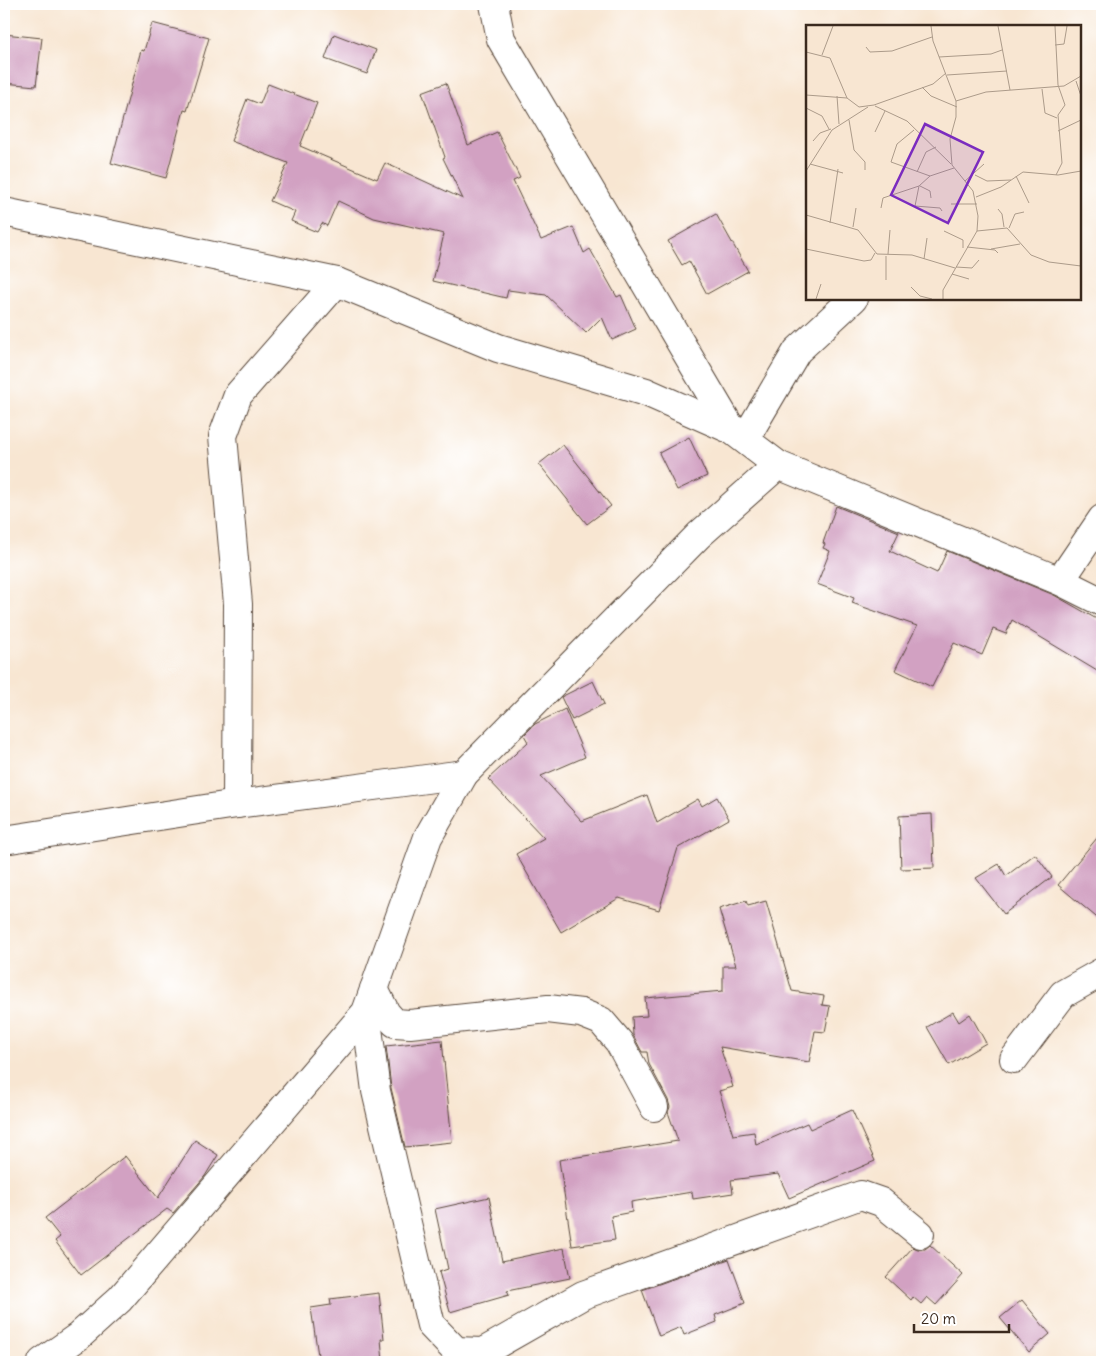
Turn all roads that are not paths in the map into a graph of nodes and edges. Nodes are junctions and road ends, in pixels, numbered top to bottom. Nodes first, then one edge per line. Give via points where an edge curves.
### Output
1 (494, 4) edge
2 (4, 212) edge
3 (337, 282) junction
4 (853, 300) edge
5 (739, 434) junction
6 (778, 465) junction
7 (1102, 519) edge
8 (1060, 581) junction
9 (1102, 602) edge
10 (464, 774) junction
11 (237, 804) junction
12 (4, 840) edge
13 (1102, 972) edge
14 (370, 1000) junction
15 (1014, 1059) dead end
16 (654, 1107) dead end
17 (920, 1234) dead end
18 (42, 1362) edge

1 - 5 street via 501,39
2 - 3 street
3 - 5 street via 498,348 646,392
3 - 11 street via 238,395 223,436 238,604
4 - 5 street via 797,351
5 - 6 street
6 - 8 street
6 - 10 street via 699,534
7 - 8 street
8 - 9 street
10 - 11 street
10 - 14 street via 428,837
11 - 12 street
13 - 15 street via 1063,994
14 - 16 street via 395,1023 548,1009 601,1021 619,1042
14 - 17 street via 376,1091 431,1325 456,1351 483,1352 583,1295 861,1195 881,1202
14 - 18 street via 120,1300 79,1336

